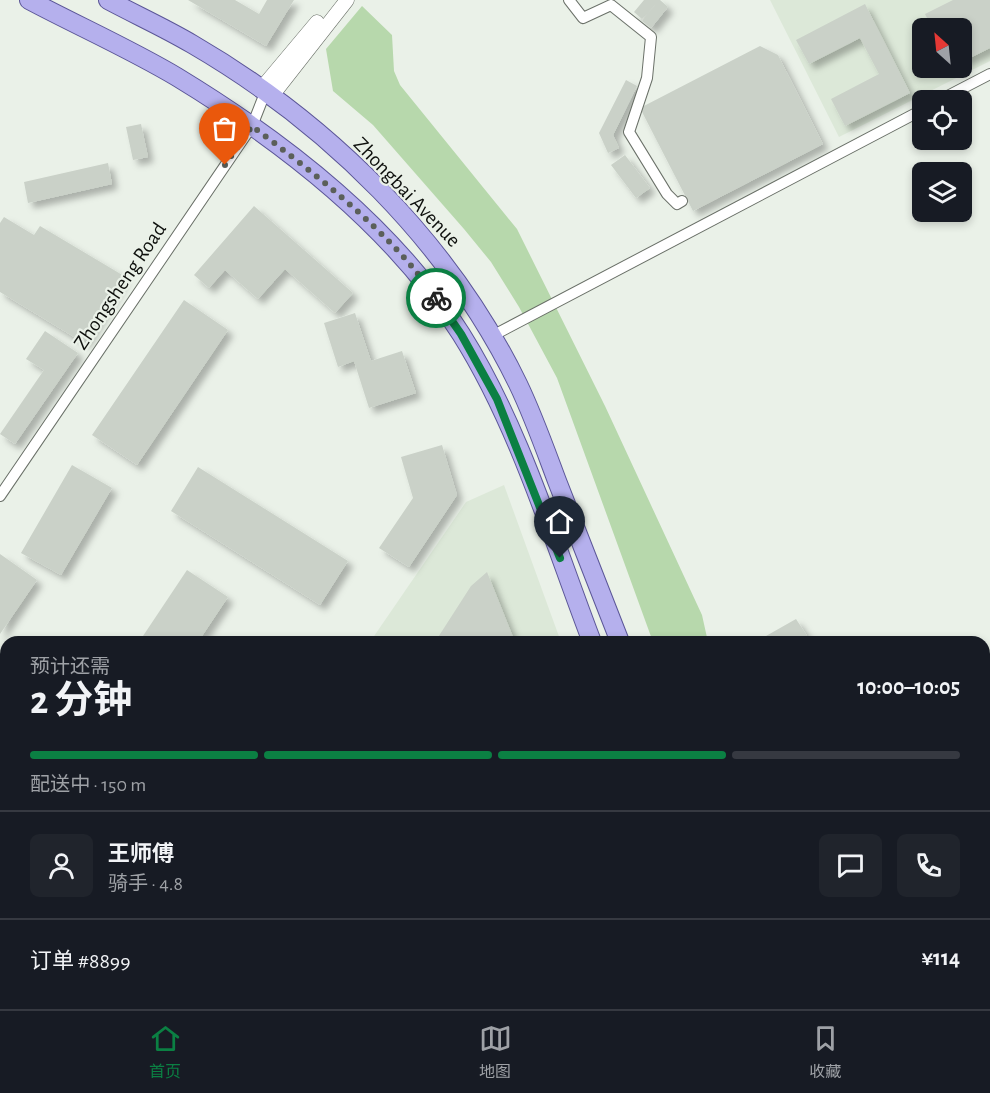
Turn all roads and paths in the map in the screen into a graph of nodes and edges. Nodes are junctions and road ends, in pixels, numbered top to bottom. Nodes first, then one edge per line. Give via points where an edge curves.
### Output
1 (29, 0) edge
2 (108, 0) edge
3 (336, 0) edge
4 (347, 0) edge
5 (570, 0) edge
6 (990, 74) edge
7 (959, 90) edge
8 (265, 94) junction
9 (912, 115) edge
10 (252, 126) junction
11 (682, 201) dead end
12 (492, 336) junction
13 (0, 496) edge
14 (590, 636) edge
15 (618, 636) edge

1 - 10 main road via 176,77
2 - 8 main road, Zhongbai Avenue via 193,45
3 - 8 street
4 - 8 street
5 - 11 street via 583,18 611,5 651,37 647,78 629,132 667,194 677,204
6 - 7 street
8 - 10 street, Zhongsheng Road
8 - 12 main road, Zhongbai Avenue via 332,146 413,224 441,258
9 - 12 street
10 - 13 street, Zhongsheng Road
10 - 14 main road via 321,179 395,250 422,278 461,334 497,399
12 - 15 main road, Zhongbai Avenue via 519,385

